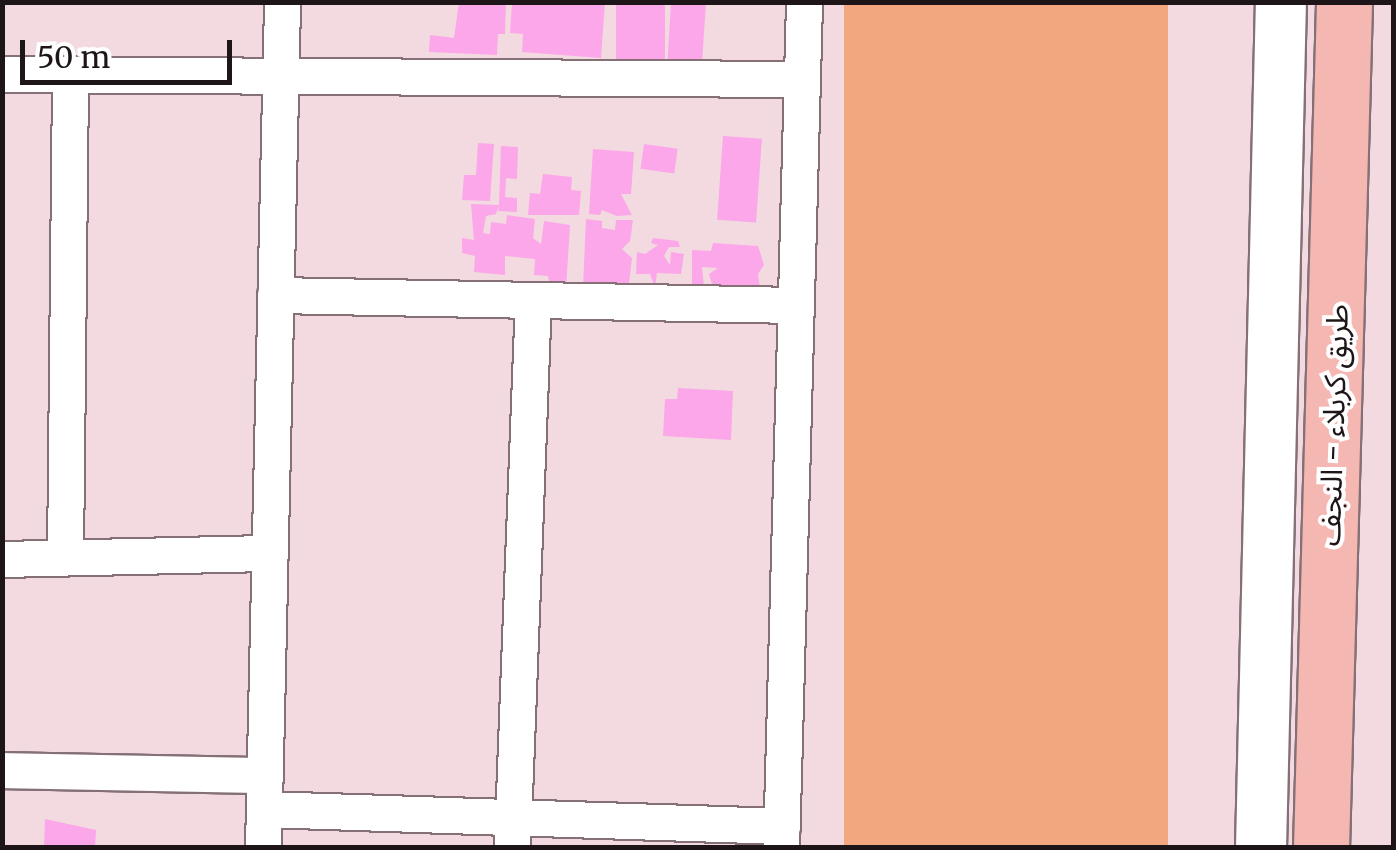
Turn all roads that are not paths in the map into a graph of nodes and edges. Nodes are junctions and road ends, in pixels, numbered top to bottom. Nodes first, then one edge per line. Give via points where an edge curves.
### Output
1 (282, 2) edge
2 (804, 2) edge
3 (1281, 2) edge
4 (1344, 2) edge
5 (2, 74) edge
6 (280, 74) junction
7 (70, 75) junction
8 (802, 80) junction
9 (275, 296) junction
10 (533, 300) junction
11 (794, 305) junction
12 (270, 553) junction
13 (65, 557) junction
14 (2, 558) edge
15 (2, 770) edge
16 (264, 792) junction
17 (513, 833) edge
18 (782, 837) edge
19 (263, 848) edge
20 (1261, 848) edge
21 (1321, 848) edge

1 - 6 street
2 - 8 street
3 - 20 main road
4 - 21 highway, طريق کربلاء - النجف
5 - 7 street
6 - 7 street
6 - 8 street
6 - 9 street
7 - 13 street
8 - 11 street
9 - 10 street
9 - 12 street
10 - 11 street
10 - 17 street
11 - 18 street
12 - 13 street
12 - 16 street
13 - 14 street
15 - 16 street
16 - 17 street
16 - 19 street
17 - 18 street

